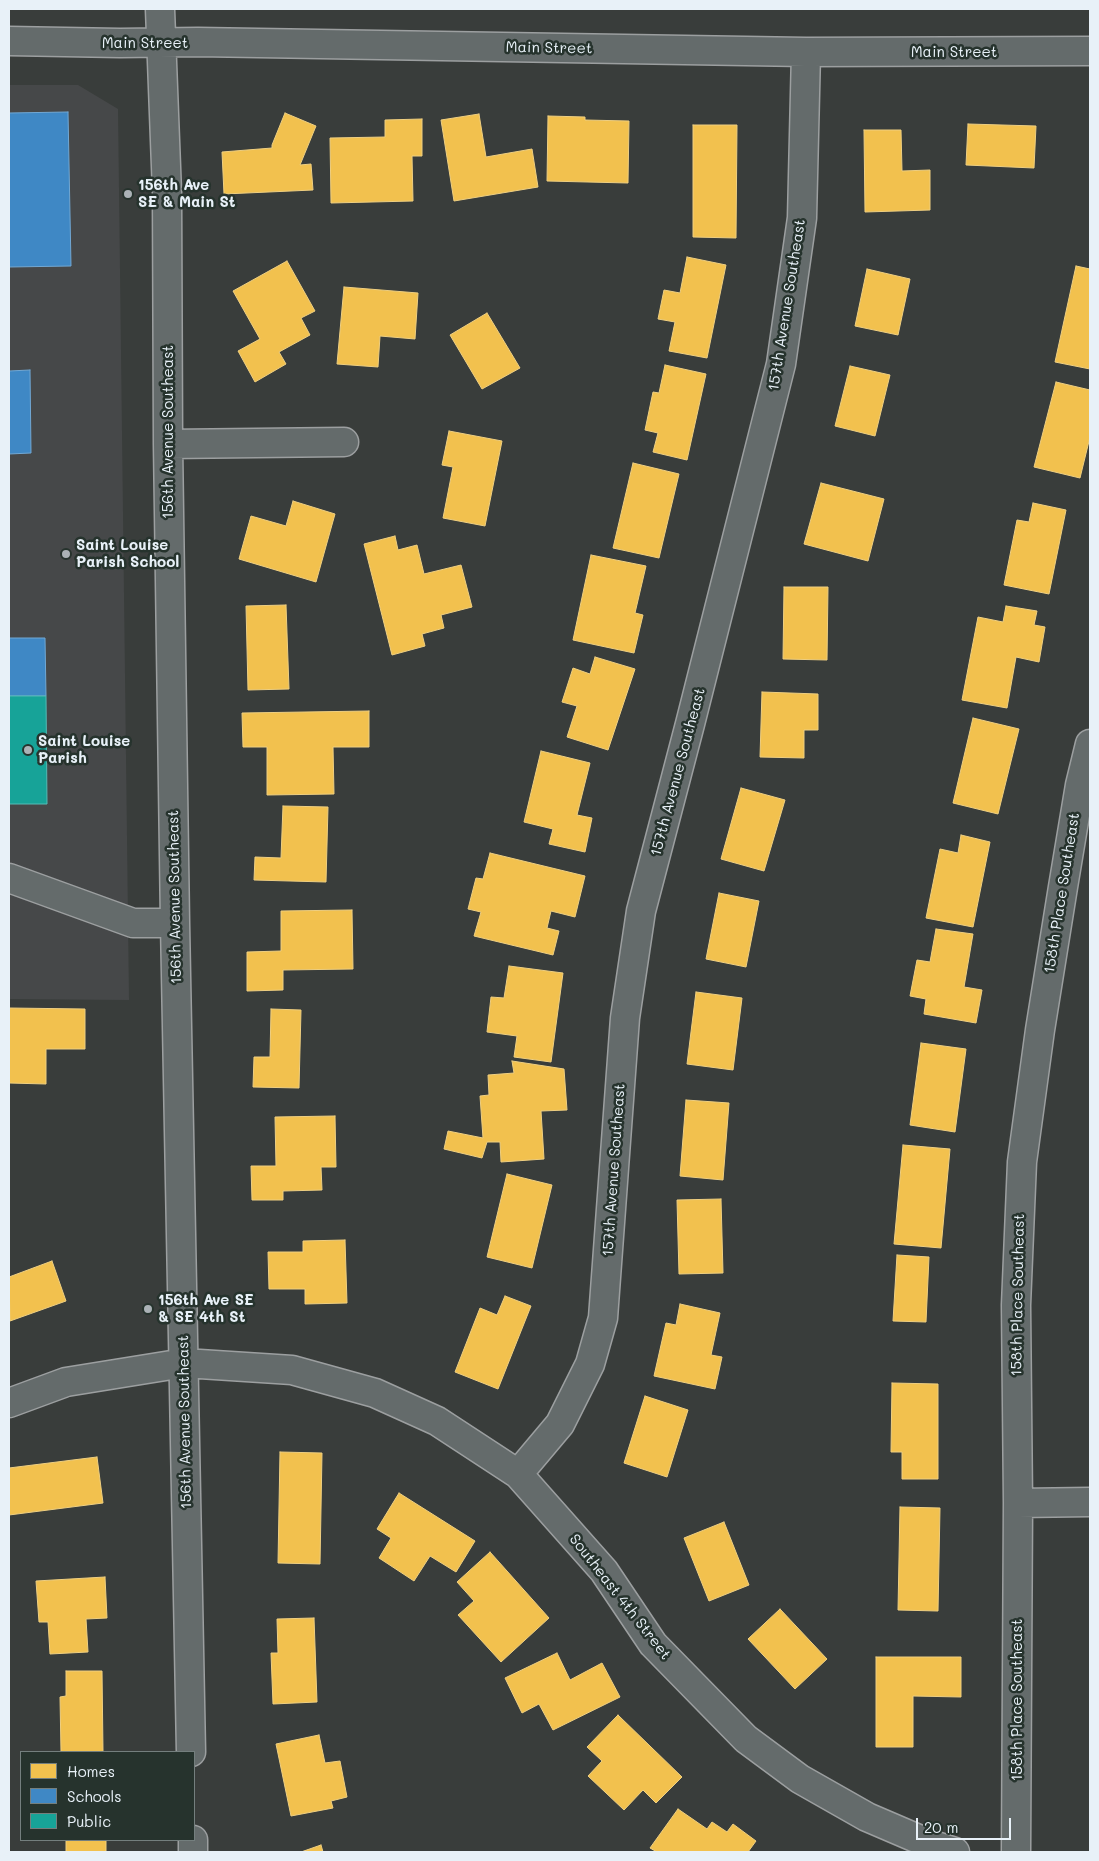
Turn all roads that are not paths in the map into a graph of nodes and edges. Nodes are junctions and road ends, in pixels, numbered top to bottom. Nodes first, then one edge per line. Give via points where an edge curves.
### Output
1 (160, 9) edge
2 (9, 41) edge
3 (161, 42) junction
4 (1090, 51) edge
5 (806, 52) junction
6 (344, 442) dead end
7 (168, 444) junction
8 (1090, 744) edge
9 (9, 878) edge
10 (175, 923) junction
11 (184, 1363) junction
12 (9, 1403) edge
13 (518, 1474) junction
14 (1090, 1502) edge
15 (1018, 1503) junction
16 (191, 1751) edge
17 (955, 1852) edge
18 (1016, 1852) edge

1 - 3 street, 156th Avenue Southeast
2 - 3 street, Main Street
3 - 5 street, Main Street
3 - 7 street, 156th Avenue Southeast via 167,193
4 - 5 street, Main Street
5 - 13 street, 157th Avenue Southeast via 802,218 781,364 641,911 625,1018 603,1318 590,1364 560,1424
6 - 7 street
7 - 10 street, 156th Avenue Southeast
8 - 15 street, 158th Place Southeast via 1063,887 1022,1162 1016,1305
9 - 10 street via 133,923
10 - 11 street, 156th Avenue Southeast
11 - 12 street, Southeast 4th Street via 66,1382
11 - 13 street, Southeast 4th Street via 292,1370 376,1393 437,1421
11 - 16 street, 156th Avenue Southeast
13 - 17 street, Southeast 4th Street via 604,1571 653,1644 746,1738 800,1779 867,1816
14 - 15 street
15 - 18 street, 158th Place Southeast

